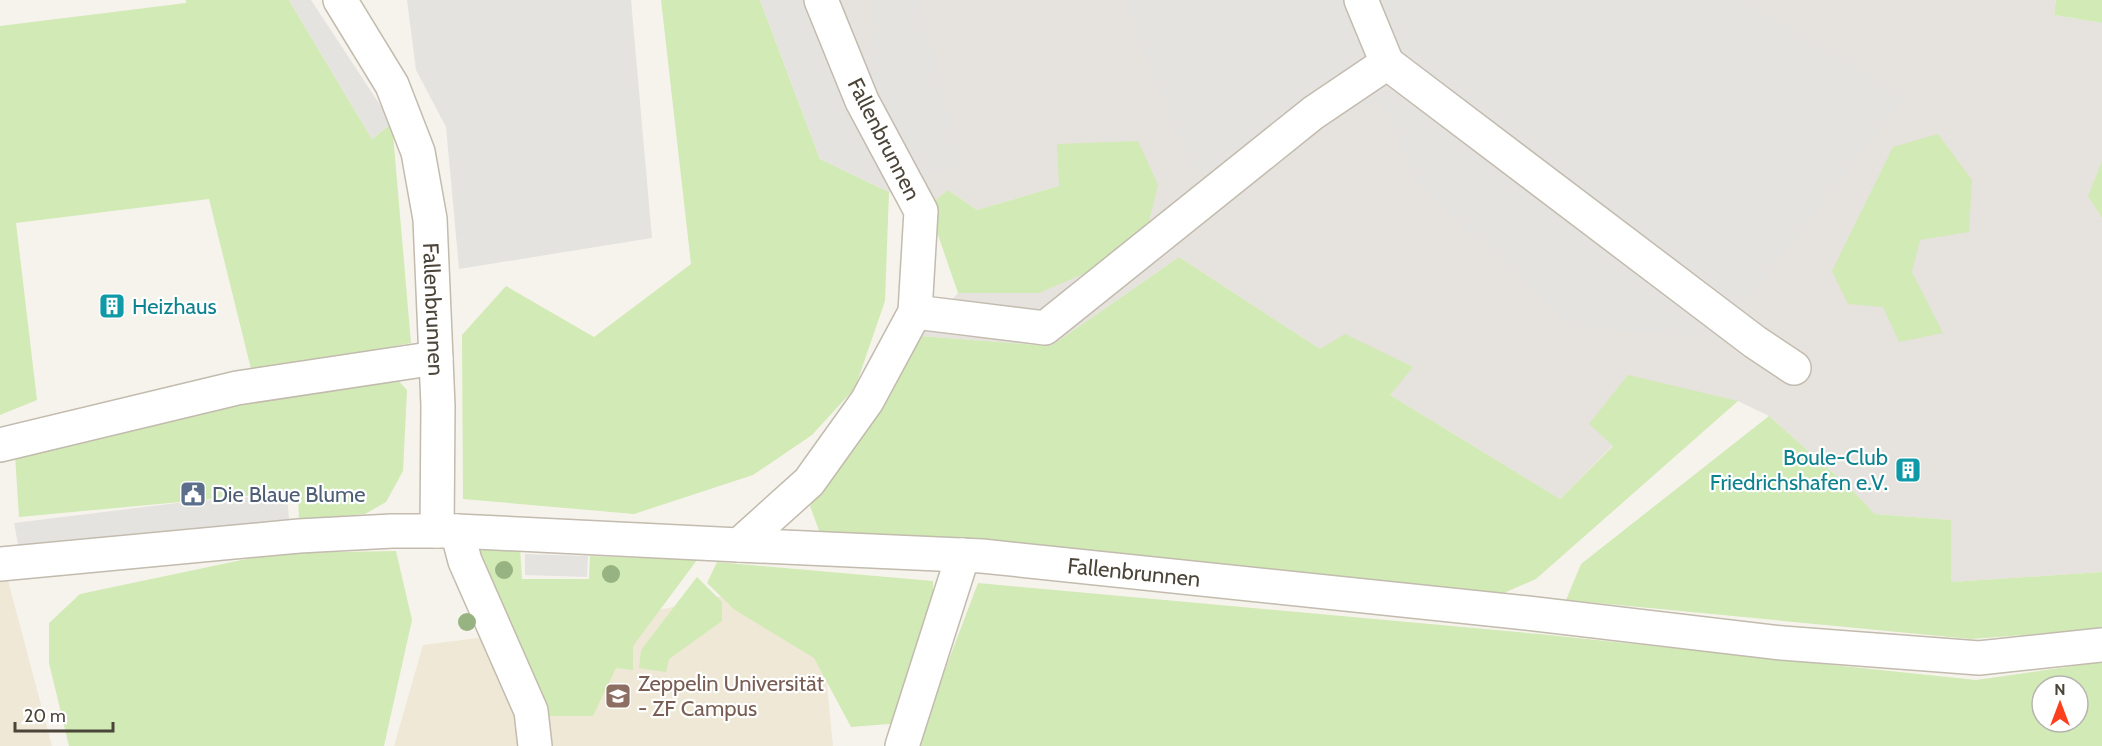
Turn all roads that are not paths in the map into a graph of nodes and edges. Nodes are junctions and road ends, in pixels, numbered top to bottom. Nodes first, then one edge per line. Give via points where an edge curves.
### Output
1 (340, 0) edge
2 (821, 0) edge
3 (1361, 0) edge
4 (1387, 63) junction
5 (915, 312) junction
6 (436, 358) junction
7 (1794, 368) dead end
8 (0, 445) edge
9 (447, 531) junction
10 (739, 545) junction
11 (963, 555) junction
12 (0, 564) edge
13 (2102, 645) edge
14 (535, 746) edge
15 (902, 746) edge

1 - 6 street, Fallenbrunnen via 392,85 418,152 430,219
2 - 5 street, Fallenbrunnen via 862,101 921,211
3 - 4 street
4 - 5 street via 1313,113 1045,328
4 - 7 street
5 - 10 street, Fallenbrunnen via 867,401 809,482
6 - 8 street via 237,388
6 - 9 street, Fallenbrunnen
9 - 10 street, Fallenbrunnen
9 - 12 street, Fallenbrunnen via 299,536
9 - 14 street, Fallenbrunnen via 465,561 531,711
10 - 11 street, Fallenbrunnen
11 - 13 street, Fallenbrunnen via 1782,643 1979,658
11 - 15 street

